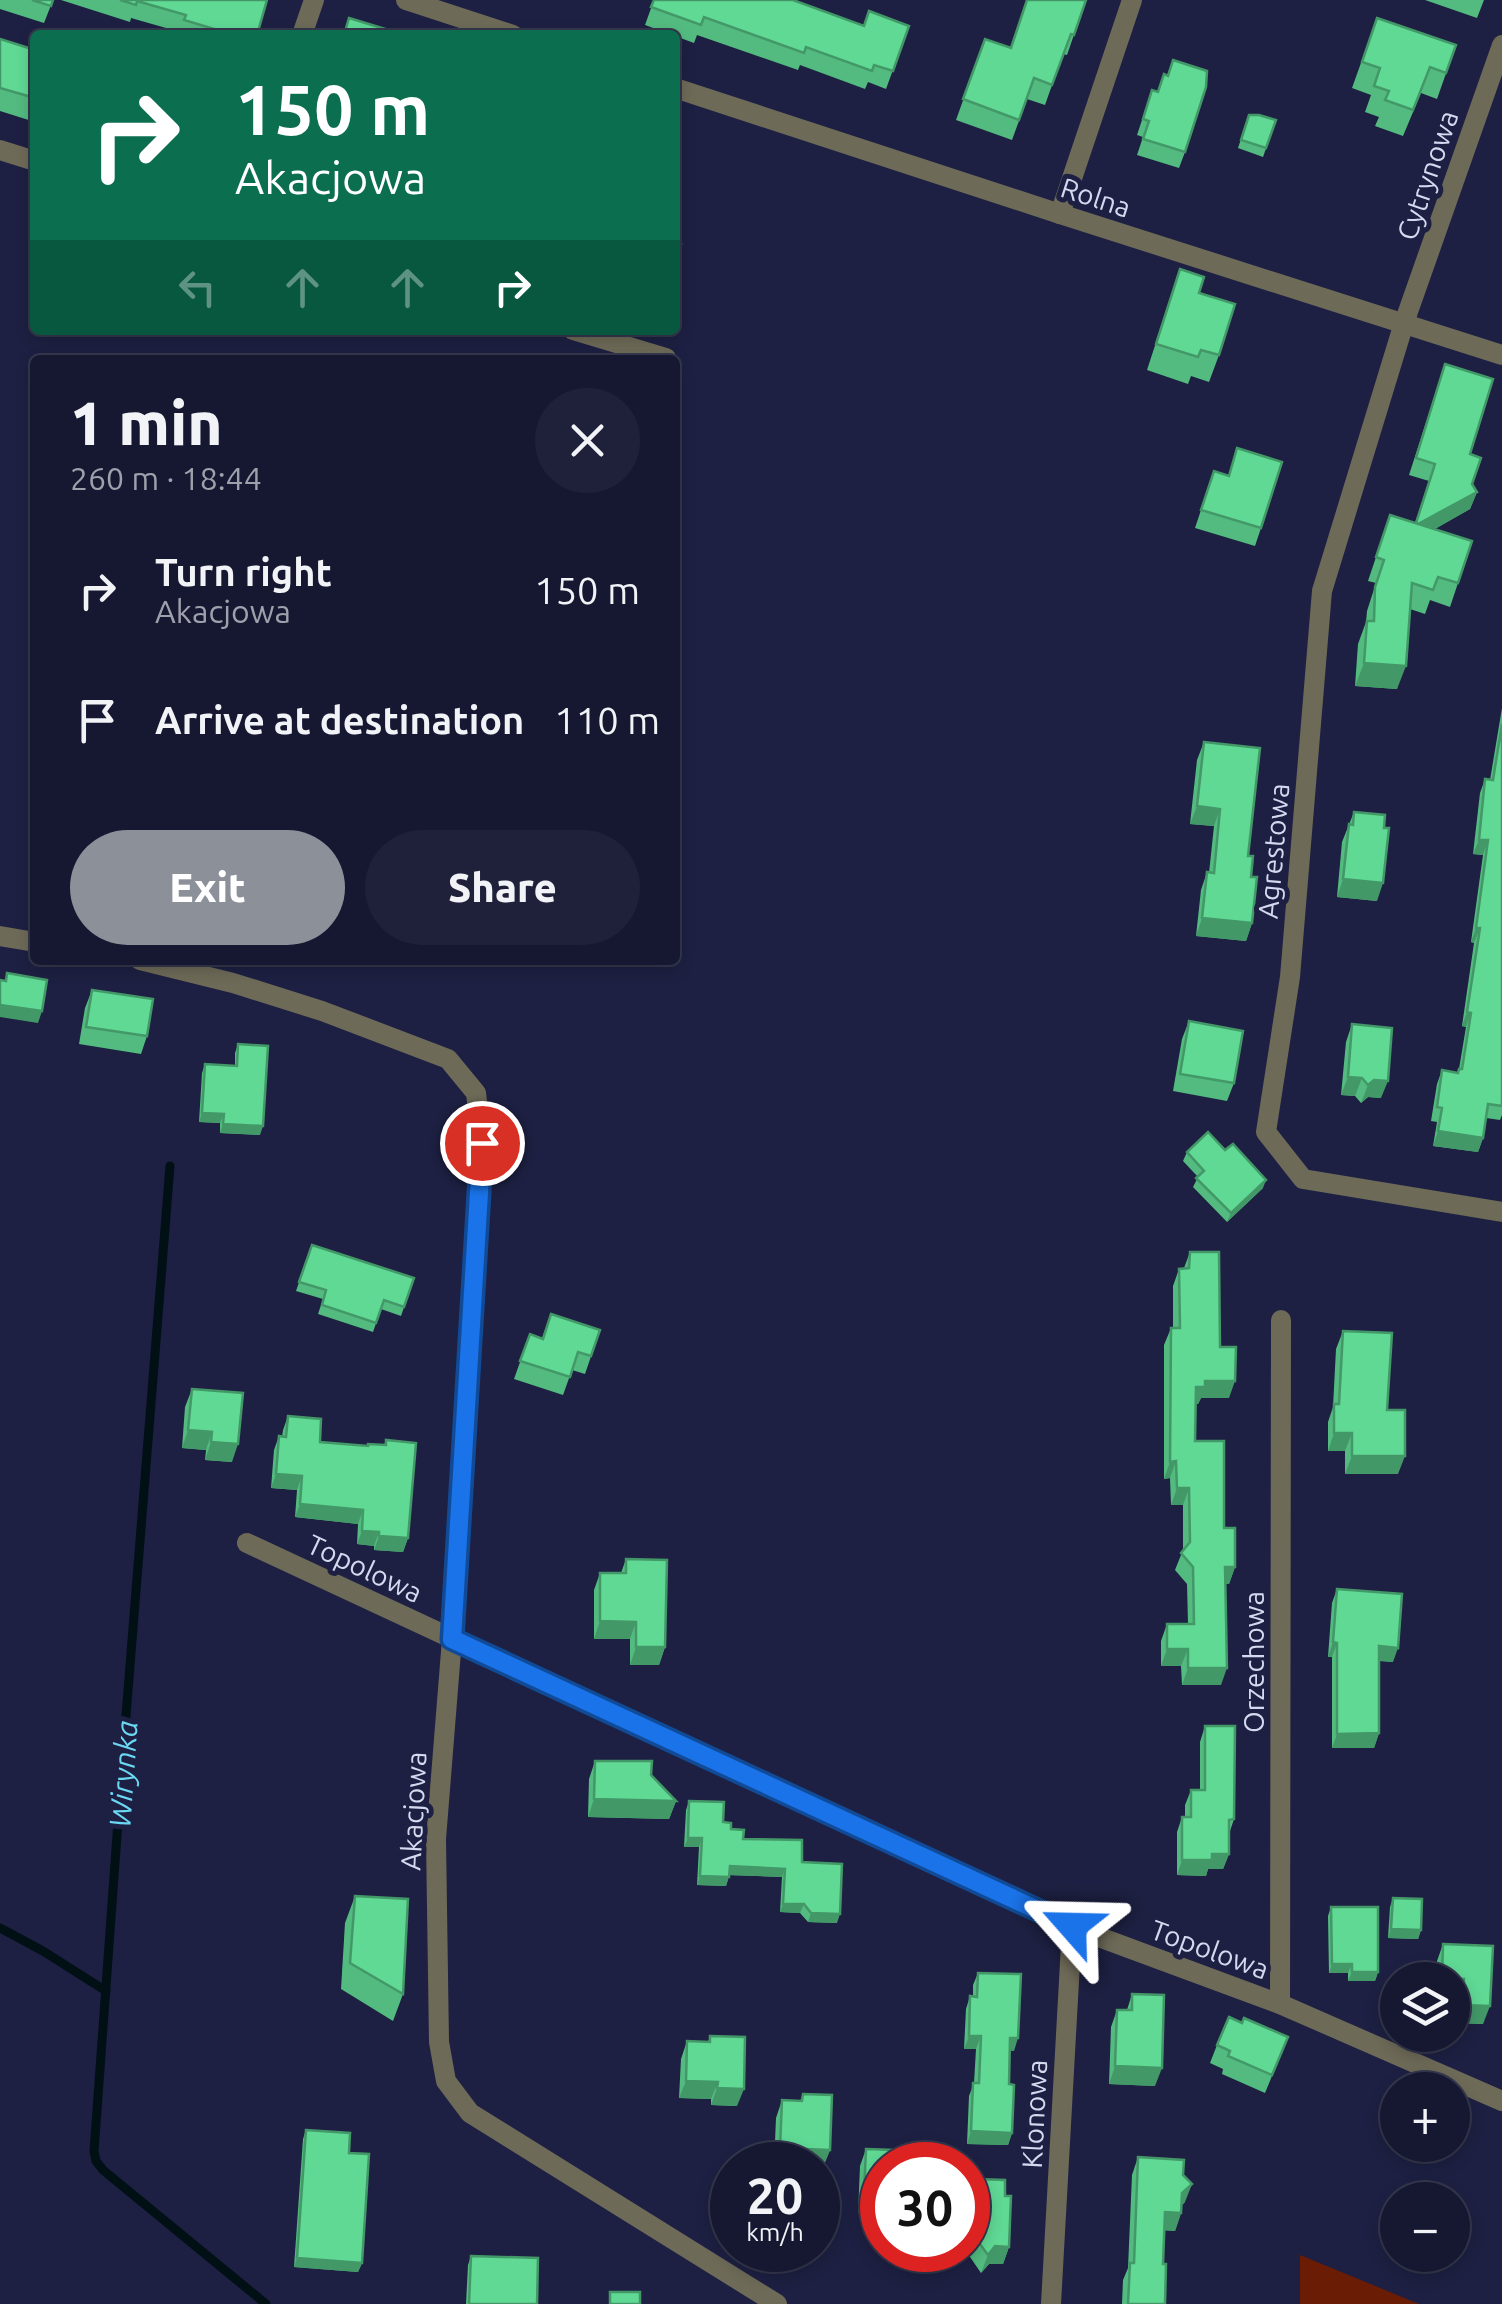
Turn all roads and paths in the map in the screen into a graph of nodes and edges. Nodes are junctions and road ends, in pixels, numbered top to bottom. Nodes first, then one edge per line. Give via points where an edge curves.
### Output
1 (314, 0) edge
2 (406, 0) edge
3 (1132, 0) edge
4 (304, 30) edge
5 (498, 30) edge
6 (1502, 45) edge
7 (680, 90) edge
8 (0, 150) edge
9 (30, 159) edge
10 (1060, 214) junction
11 (1404, 323) junction
12 (590, 335) edge
13 (1502, 354) edge
14 (656, 355) edge
15 (0, 936) edge
16 (30, 941) edge
17 (160, 965) edge
18 (1502, 1212) edge
19 (1281, 1320) dead end
20 (247, 1543) dead end
21 (452, 1639) junction
22 (1072, 1926) junction
23 (1280, 2004) junction
24 (1502, 2102) edge
25 (777, 2304) edge
26 (1051, 2304) edge

1 - 4 street
2 - 5 street
3 - 10 street
6 - 11 street, Cytrynowa
7 - 10 street, Rolna
8 - 9 street
10 - 11 street, Rolna
11 - 13 street, Rolna
11 - 18 street, Agrestowa via 1322,592 1290,978 1266,1132 1303,1179
12 - 14 street
15 - 16 street
17 - 21 street, Akacjowa via 322,1011 448,1058 476,1093 482,1143
19 - 23 street, Orzechowa
20 - 21 street, Topolowa
21 - 22 street, Topolowa
21 - 25 street, Akacjowa via 436,1839 439,2042 446,2081 470,2112
22 - 23 street, Topolowa
22 - 26 street, Klonowa
23 - 24 street, Topolowa

